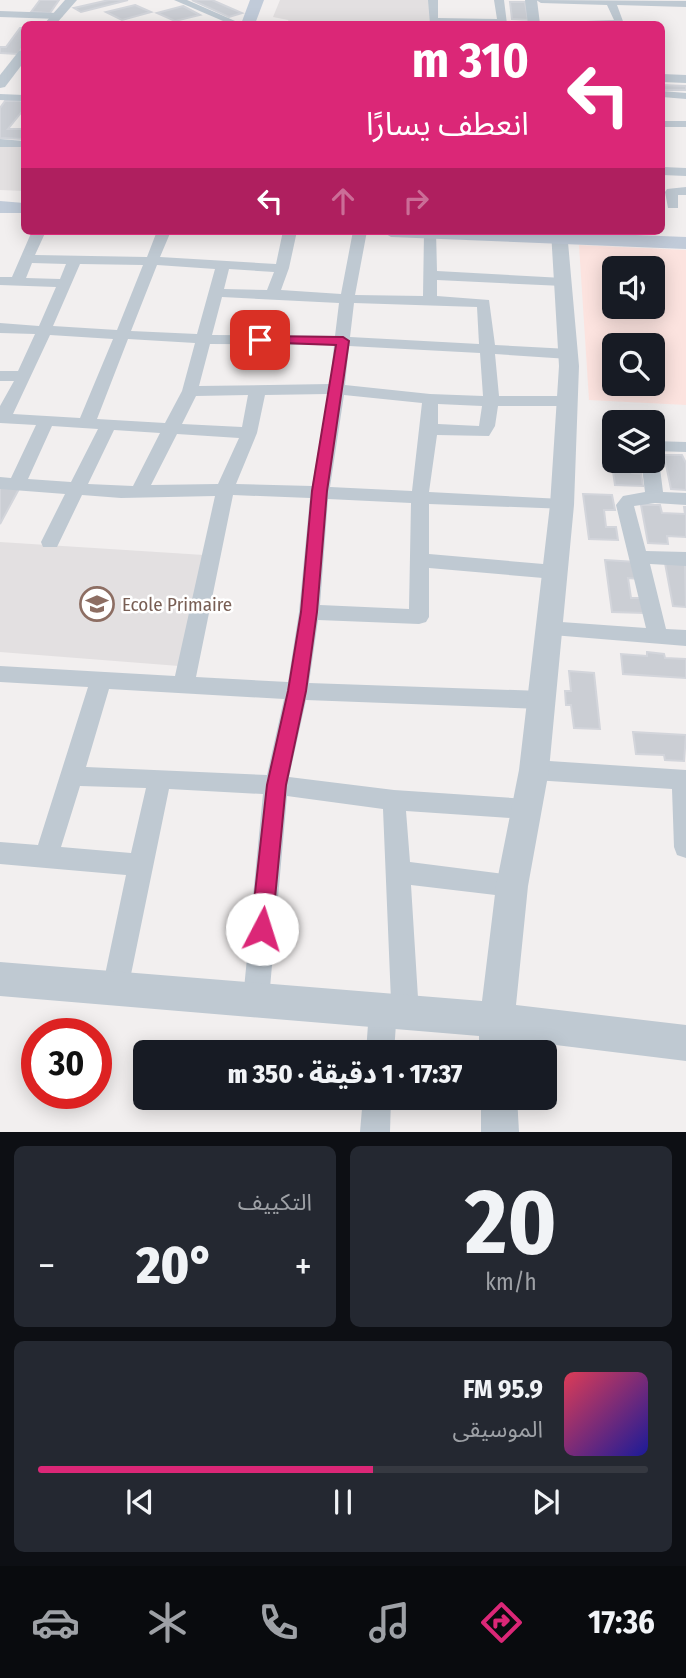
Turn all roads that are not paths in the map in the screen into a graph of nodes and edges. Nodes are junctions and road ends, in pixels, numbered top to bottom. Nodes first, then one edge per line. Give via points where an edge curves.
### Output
1 (71, 0) edge
2 (179, 0) edge
3 (257, 0) edge
4 (433, 0) edge
5 (499, 0) edge
6 (531, 0) edge
7 (541, 0) edge
8 (566, 1) edge
9 (610, 1) edge
10 (686, 4) edge
11 (0, 14) edge
12 (54, 19) edge
13 (230, 21) edge
14 (249, 21) edge
15 (434, 21) edge
16 (502, 21) edge
17 (534, 21) edge
18 (619, 21) edge
19 (0, 56) edge
20 (21, 56) edge
21 (21, 60) edge
22 (665, 78) edge
23 (686, 79) edge
24 (0, 84) edge
25 (665, 94) edge
26 (686, 96) edge
27 (0, 97) edge
28 (21, 98) edge
29 (665, 105) edge
30 (686, 105) edge
31 (665, 124) edge
32 (686, 124) edge
33 (0, 143) edge
34 (21, 144) edge
35 (665, 171) edge
36 (686, 172) edge
37 (686, 191) edge
38 (673, 205) edge
39 (0, 207) edge
40 (21, 208) edge
41 (0, 215) edge
42 (21, 216) edge
43 (665, 233) edge
44 (686, 234) edge
45 (37, 235) edge
46 (163, 235) edge
47 (289, 235) edge
48 (359, 235) edge
49 (431, 235) edge
50 (560, 235) edge
51 (574, 235) edge
52 (686, 243) edge
53 (28, 259) junction
54 (75, 260) junction
55 (154, 261) junction
56 (223, 265) junction
57 (282, 268) junction
58 (431, 275) junction
59 (480, 277) junction
60 (0, 281) edge
61 (17, 281) junction
62 (563, 282) junction
63 (63, 283) junction
64 (217, 293) junction
65 (272, 294) junction
66 (347, 299) junction
67 (430, 300) junction
68 (484, 303) junction
69 (0, 328) edge
70 (46, 330) junction
71 (122, 335) junction
72 (205, 339) junction
73 (343, 341) junction
74 (487, 348) junction
75 (569, 354) junction
76 (0, 376) edge
77 (24, 376) junction
78 (337, 389) junction
79 (190, 391) junction
80 (257, 392) junction
81 (430, 399) junction
82 (491, 401) junction
83 (568, 401) junction
84 (1, 418) edge
85 (47, 420) junction
86 (87, 422) junction
87 (109, 423) junction
88 (169, 428) junction
89 (429, 429) junction
90 (249, 433) junction
91 (665, 446) edge
92 (686, 447) edge
93 (652, 473) edge
94 (9, 483) edge
95 (225, 489) junction
96 (78, 490) junction
97 (139, 491) junction
98 (320, 491) junction
99 (420, 496) junction
100 (655, 497) junction
101 (686, 499) edge
102 (562, 505) junction
103 (50, 542) dead end
104 (638, 557) junction
105 (686, 559) edge
106 (419, 560) junction
107 (555, 572) junction
108 (309, 612) junction
109 (547, 629) junction
110 (658, 636) junction
111 (686, 638) edge
112 (0, 674) edge
113 (101, 681) junction
114 (184, 685) junction
115 (297, 691) junction
116 (541, 700) junction
117 (534, 771) junction
118 (70, 776) junction
119 (160, 779) junction
120 (685, 779) edge
121 (276, 785) junction
122 (394, 800) junction
123 (527, 809) junction
124 (686, 847) edge
125 (0, 853) edge
126 (46, 857) junction
127 (140, 864) junction
128 (398, 872) junction
129 (512, 886) junction
130 (0, 979) edge
131 (115, 989) junction
132 (256, 999) junction
133 (394, 1013) junction
134 (497, 1036) edge
135 (384, 1040) edge
136 (686, 1043) edge
137 (376, 1110) edge
138 (499, 1110) edge
139 (375, 1132) edge
140 (500, 1132) edge

1 - 12 street
2 - 13 street
3 - 14 main road
4 - 15 street
5 - 16 street
6 - 17 street
7 - 8 street
8 - 9 street
9 - 10 street
9 - 18 street
11 - 12 street
19 - 20 street
21 - 24 street
22 - 23 street
25 - 26 street
27 - 28 street
29 - 30 street
31 - 32 street
33 - 34 street
35 - 36 street
37 - 38 street via 671,192
39 - 40 main road
41 - 42 main road
43 - 44 main road
45 - 53 street
46 - 55 street
47 - 57 street
48 - 66 street
49 - 58 street
50 - 62 street
51 - 52 main road
53 - 54 street
53 - 61 street
54 - 55 street
54 - 63 street
55 - 56 street
55 - 71 street
56 - 57 street
56 - 64 street
57 - 65 street
58 - 59 street
58 - 67 street
59 - 62 street
59 - 68 street
60 - 61 street
61 - 63 street
62 - 75 street
63 - 70 street
64 - 65 street
64 - 72 street
65 - 66 street
66 - 67 street
66 - 73 street
67 - 68 street
68 - 74 street
69 - 70 street
70 - 71 street
70 - 77 street
71 - 72 street
71 - 86 street
72 - 73 street
72 - 79 street
73 - 74 street
73 - 78 street
74 - 75 street
74 - 82 street
75 - 83 street
76 - 77 street
77 - 84 street
78 - 80 street
78 - 81 street
78 - 98 street
79 - 80 street
79 - 88 street
80 - 90 street
81 - 82 street
81 - 89 street
82 - 83 street
82 - 89 street via 483,432
83 - 102 street
84 - 85 street
85 - 86 street
85 - 94 street
86 - 87 street
87 - 88 street
87 - 96 street
88 - 90 street
88 - 97 street
89 - 99 street
90 - 95 street
91 - 92 street
93 - 100 street
94 - 96 street
95 - 97 street
95 - 98 street
95 - 114 street
96 - 97 street
96 - 103 street
98 - 99 street
98 - 108 street
99 - 102 street
99 - 106 street
100 - 101 street
100 - 104 street via 629,500 625,505
102 - 107 street
104 - 105 street
104 - 110 street
106 - 107 street
106 - 108 street via 419,617
107 - 109 street
108 - 115 street
109 - 110 street
109 - 116 street
110 - 111 street
112 - 113 street
113 - 114 street
113 - 118 street
114 - 115 street
115 - 116 street
115 - 121 street
116 - 117 street
117 - 120 street
117 - 123 street
118 - 119 street
118 - 126 street
119 - 121 street
119 - 127 street
120 - 124 street
121 - 122 street
121 - 132 street
122 - 123 street
122 - 128 street
123 - 129 street
125 - 126 street
126 - 127 street
127 - 131 street
128 - 129 street
128 - 133 street
129 - 134 street
130 - 131 street
131 - 132 street
132 - 133 street
133 - 134 street
133 - 135 street
134 - 136 street
137 - 139 street
138 - 140 street

